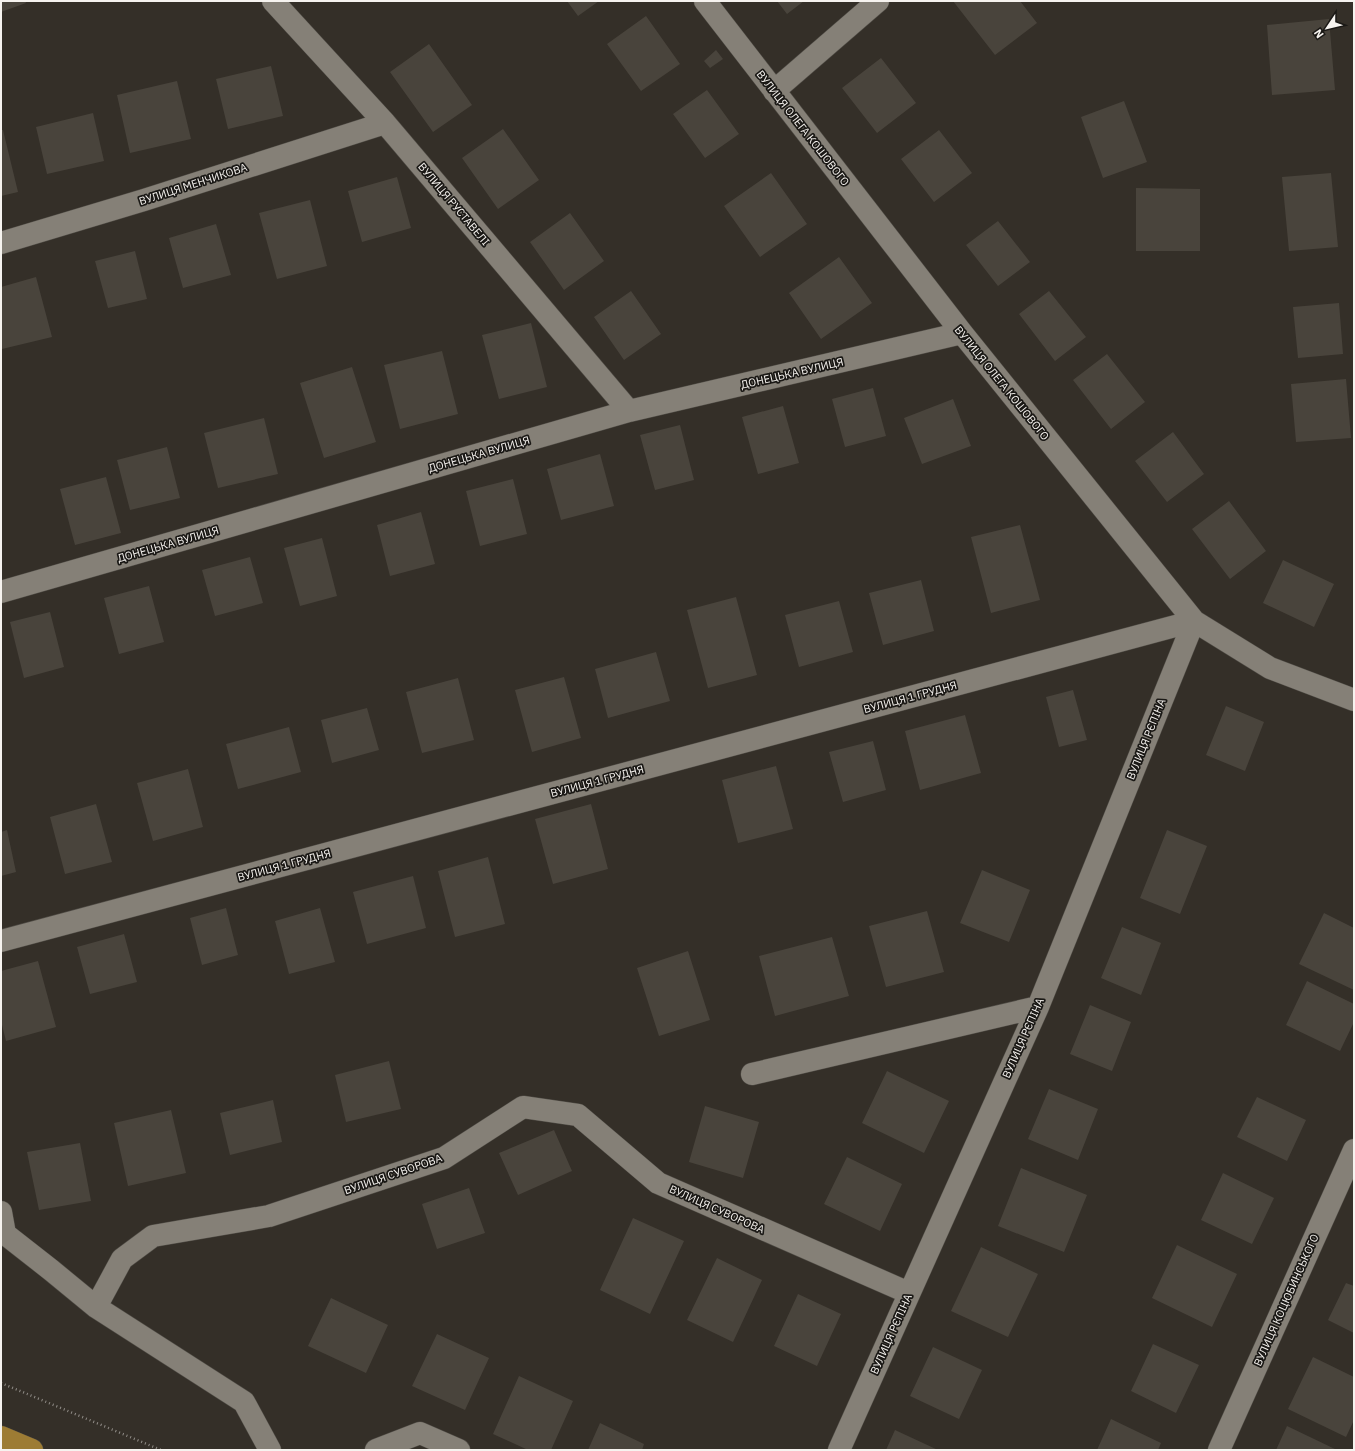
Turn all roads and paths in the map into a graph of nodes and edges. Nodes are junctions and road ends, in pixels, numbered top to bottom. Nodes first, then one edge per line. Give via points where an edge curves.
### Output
1 (273, 1) edge
2 (705, 1) edge
3 (878, 1) edge
4 (774, 91) junction
5 (385, 123) junction
6 (1, 244) edge
7 (962, 333) junction
8 (629, 411) junction
9 (1, 592) edge
10 (1194, 621) junction
11 (1354, 700) edge
12 (1, 941) edge
13 (1038, 1007) junction
14 (752, 1074) dead end
15 (1354, 1150) edge
16 (1, 1212) edge
17 (909, 1294) junction
18 (96, 1307) junction
19 (1, 1383) edge
20 (1, 1437) edge
21 (32, 1450) edge
22 (161, 1450) edge
23 (270, 1450) edge
24 (376, 1450) edge
25 (459, 1450) edge
26 (839, 1450) edge
27 (1219, 1450) edge

1 - 5 street, ВУЛИЦЯ РУСТАВЕЛІ
2 - 4 street, ВУЛИЦЯ ОЛЕГА КОШОВОГО
3 - 4 street
4 - 7 street, ВУЛИЦЯ ОЛЕГА КОШОВОГО
5 - 6 street, ВУЛИЦЯ МЕНЧИКОВА
5 - 8 street, ВУЛИЦЯ РУСТАВЕЛІ
7 - 8 street, ДОНЕЦЬКА ВУЛИЦЯ
7 - 10 street, ВУЛИЦЯ ОЛЕГА КОШОВОГО
8 - 9 street, ДОНЕЦЬКА ВУЛИЦЯ
10 - 11 street, ВУЛИЦЯ ОЛЕГА КОШОВОГО via 1270,668
10 - 12 street, ВУЛИЦЯ 1 ГРУДНЯ
10 - 13 street, ВУЛИЦЯ РЄПІНА
13 - 14 street
13 - 17 street, ВУЛИЦЯ РЄПІНА
15 - 27 street, ВУЛИЦЯ КОЦЮБИНСЬКОГО
16 - 18 street via 5,1234
17 - 18 street, ВУЛИЦЯ СУВОРОВА via 658,1183 578,1115 523,1107 444,1158 268,1216 153,1236 122,1259
17 - 26 street, ВУЛИЦЯ РЄПІНА
18 - 23 street via 244,1402
19 - 22 path
20 - 21 main road
24 - 25 street via 420,1433

